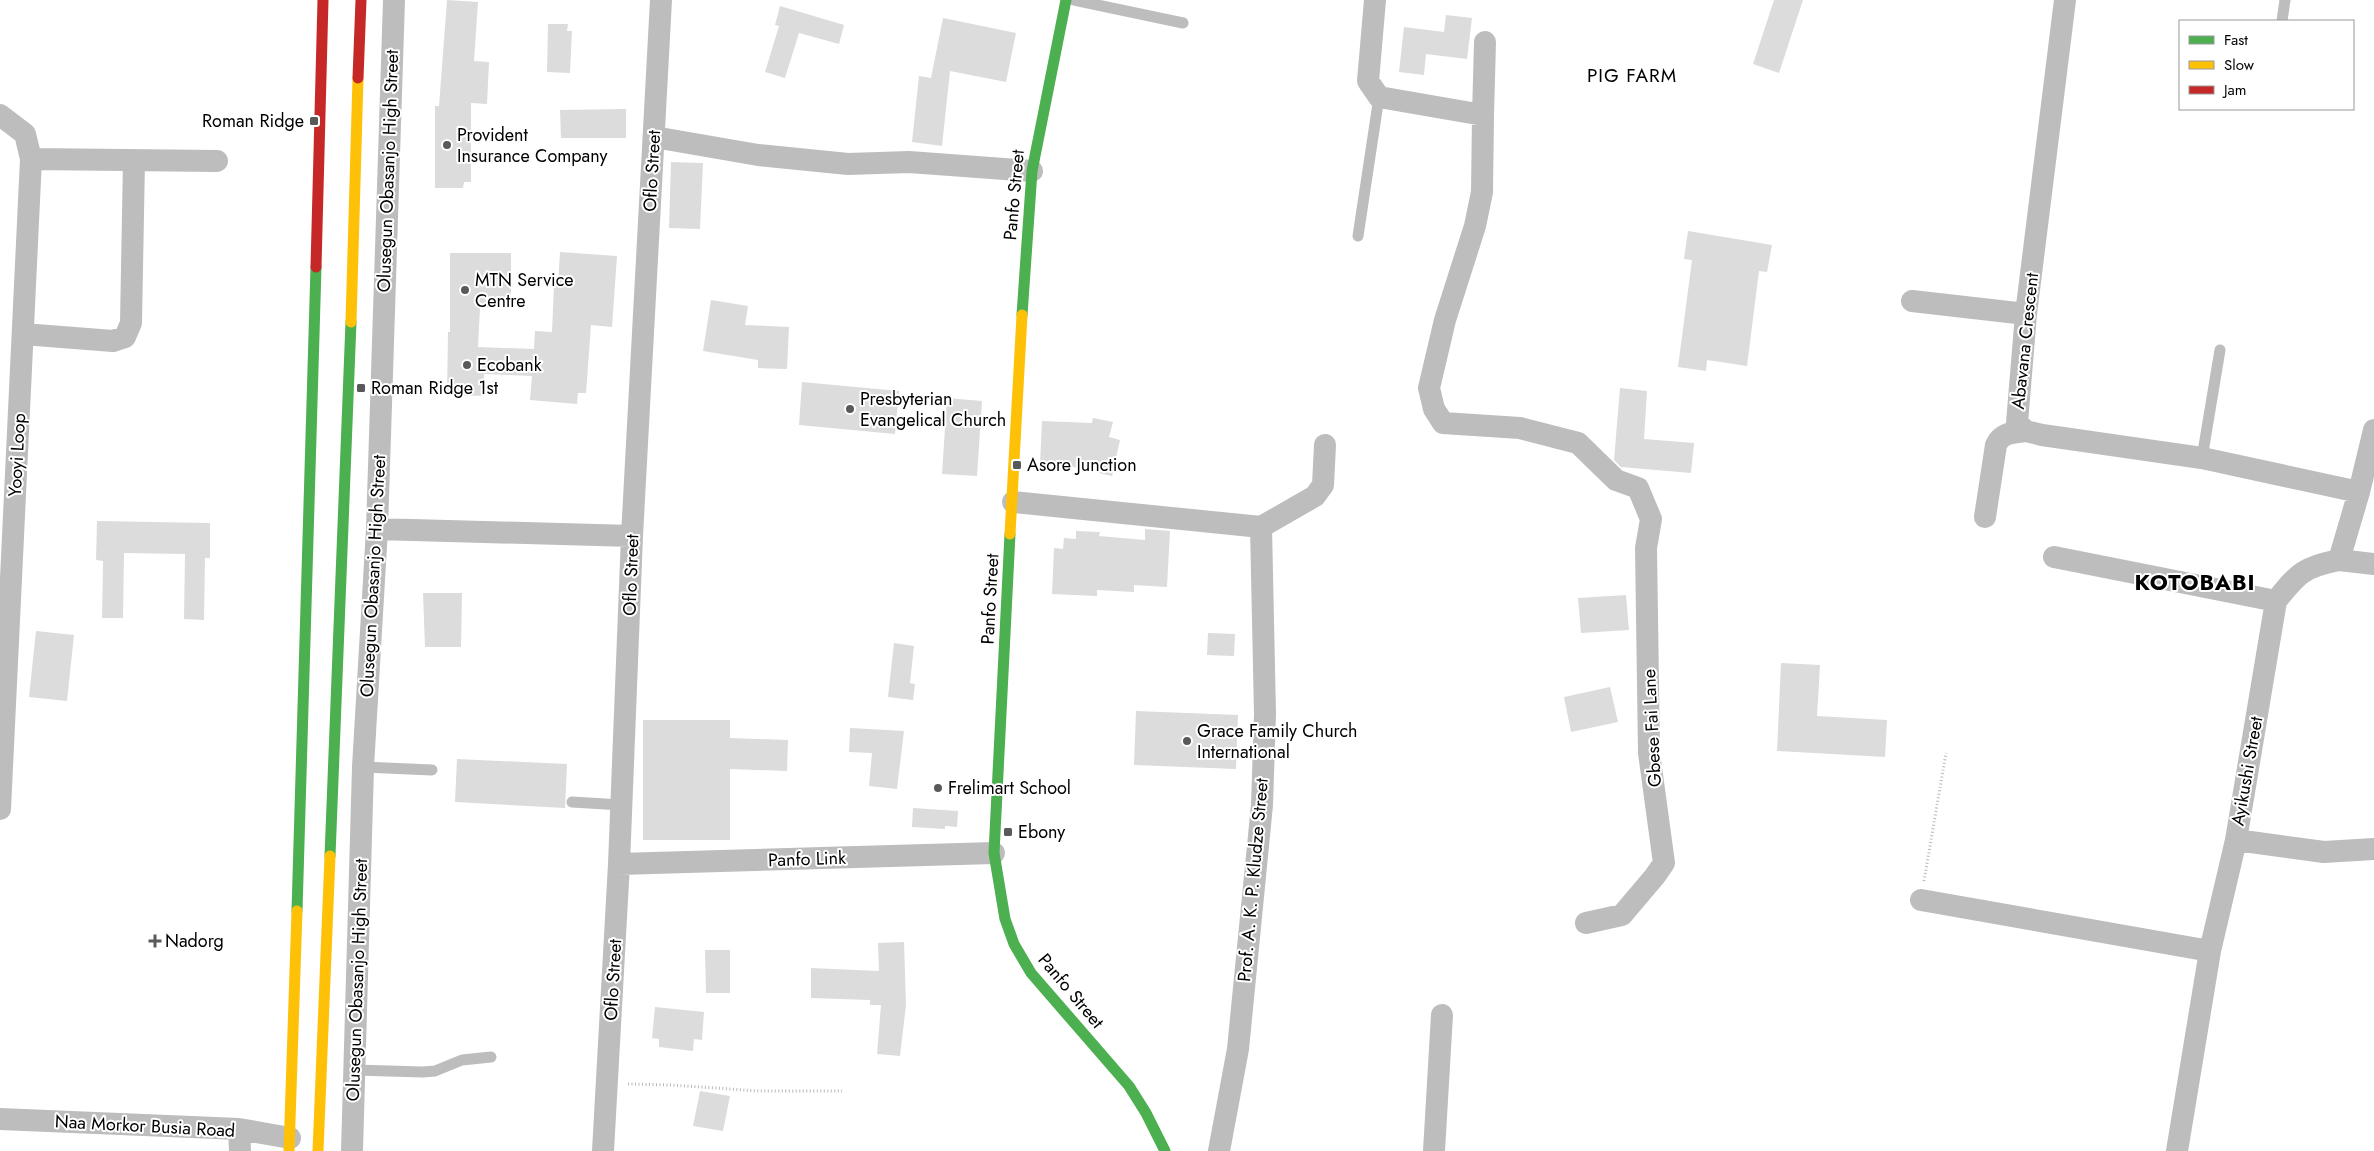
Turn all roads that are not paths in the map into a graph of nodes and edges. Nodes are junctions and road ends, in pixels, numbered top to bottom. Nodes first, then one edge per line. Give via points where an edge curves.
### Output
1 (322, 0) edge
2 (361, 0) edge
3 (394, 0) edge
4 (661, 0) edge
5 (1066, 0) edge
6 (1074, 0) edge
7 (1375, 0) edge
8 (2066, 0) edge
9 (2285, 0) edge
10 (2282, 20) edge
11 (1183, 24) dead end
12 (1485, 42) dead end
13 (1379, 97) junction
14 (0, 114) edge
15 (1483, 115) junction
16 (654, 137) junction
17 (32, 159) junction
18 (134, 160) junction
19 (217, 161) dead end
20 (1032, 171) junction
21 (1358, 236) dead end
22 (1912, 301) dead end
23 (2026, 314) junction
24 (23, 334) junction
25 (2220, 350) dead end
26 (2374, 430) edge
27 (2026, 432) junction
28 (1325, 445) dead end
29 (2202, 458) junction
30 (2359, 492) junction
31 (1013, 502) junction
32 (1985, 517) dead end
33 (1261, 527) junction
34 (377, 529) junction
35 (632, 536) junction
36 (6, 557) edge
37 (2054, 557) dead end
38 (2339, 560) junction
39 (2374, 564) edge
40 (2276, 601) junction
41 (363, 767) junction
42 (432, 770) dead end
43 (572, 802) dead end
44 (622, 805) junction
45 (0, 809) edge
46 (2236, 840) junction
47 (2374, 849) edge
48 (994, 853) junction
49 (619, 864) junction
50 (1921, 900) road end
51 (1586, 923) dead end
52 (2210, 951) junction
53 (1442, 1015) dead end
54 (491, 1057) dead end
55 (354, 1070) junction
56 (0, 1119) edge
57 (239, 1140) edge
58 (289, 1144) edge
59 (2180, 1150) edge
60 (318, 1151) edge
61 (352, 1151) edge
62 (603, 1151) edge
63 (1165, 1151) edge
64 (1219, 1151) edge
65 (1434, 1151) edge

1 - 58 main road via 310,503
2 - 60 main road, Olusegun Obasanjo High Street
3 - 34 street, Olusegun Obasanjo High Street
4 - 16 street, Oflo Street
5 - 20 main road, Panfo Street
6 - 11 lane
7 - 13 street via 1368,81
8 - 23 street, Abavana Crescent
9 - 10 lane
12 - 15 street
13 - 15 street
13 - 21 lane
14 - 17 street, Yooyi Loop via 25,134
15 - 51 street, Gbese Fai Lane via 1482,192 1475,226 1432,369 1428,388 1434,409 1444,423 1520,428 1578,443 1616,480 1638,488 1651,519 1646,548 1649,753 1664,863 1622,915
16 - 20 street via 758,155 848,164 909,162
16 - 35 street, Oflo Street
17 - 18 street
17 - 24 street, Yooyi Loop
18 - 19 street
18 - 24 street via 131,323 124,336 113,341
20 - 31 main road, Panfo Street
22 - 23 street
23 - 27 street, Abavana Crescent via 2017,413 2017,423
24 - 36 street, Yooyi Loop
25 - 29 lane
26 - 30 street
27 - 29 street, Abavana Crescent
27 - 32 street via 2005,434 1996,445
28 - 33 street via 1322,485 1315,496
29 - 30 street, Abavana Crescent
30 - 38 street
31 - 33 street
31 - 48 main road, Panfo Street
33 - 64 street, Prof. A. K. P. Kludze Street via 1265,714 1262,805 1238,1049
34 - 35 street
34 - 41 street, Olusegun Obasanjo High Street
35 - 44 street, Oflo Street
36 - 45 street, Yooyi Loop
37 - 40 street
38 - 39 street
38 - 40 street via 2302,571
40 - 46 street, Ayikushi Street
41 - 42 lane
41 - 55 street, Olusegun Obasanjo High Street
43 - 44 lane
44 - 49 street, Oflo Street
46 - 47 street via 2337,853
46 - 52 street, Ayikushi Street
48 - 49 street, Panfo Link
48 - 63 main road, Panfo Street via 1003,916 1019,955 1067,1018 1124,1079 1148,1115
49 - 62 street, Oflo Street
50 - 52 street
52 - 59 street, Ayikushi Street
53 - 65 street
54 - 55 lane via 462,1060 435,1071
55 - 61 street, Olusegun Obasanjo High Street
56 - 57 street, Naa Morkor Busia Road
57 - 58 street, Naa Morkor Busia Road

